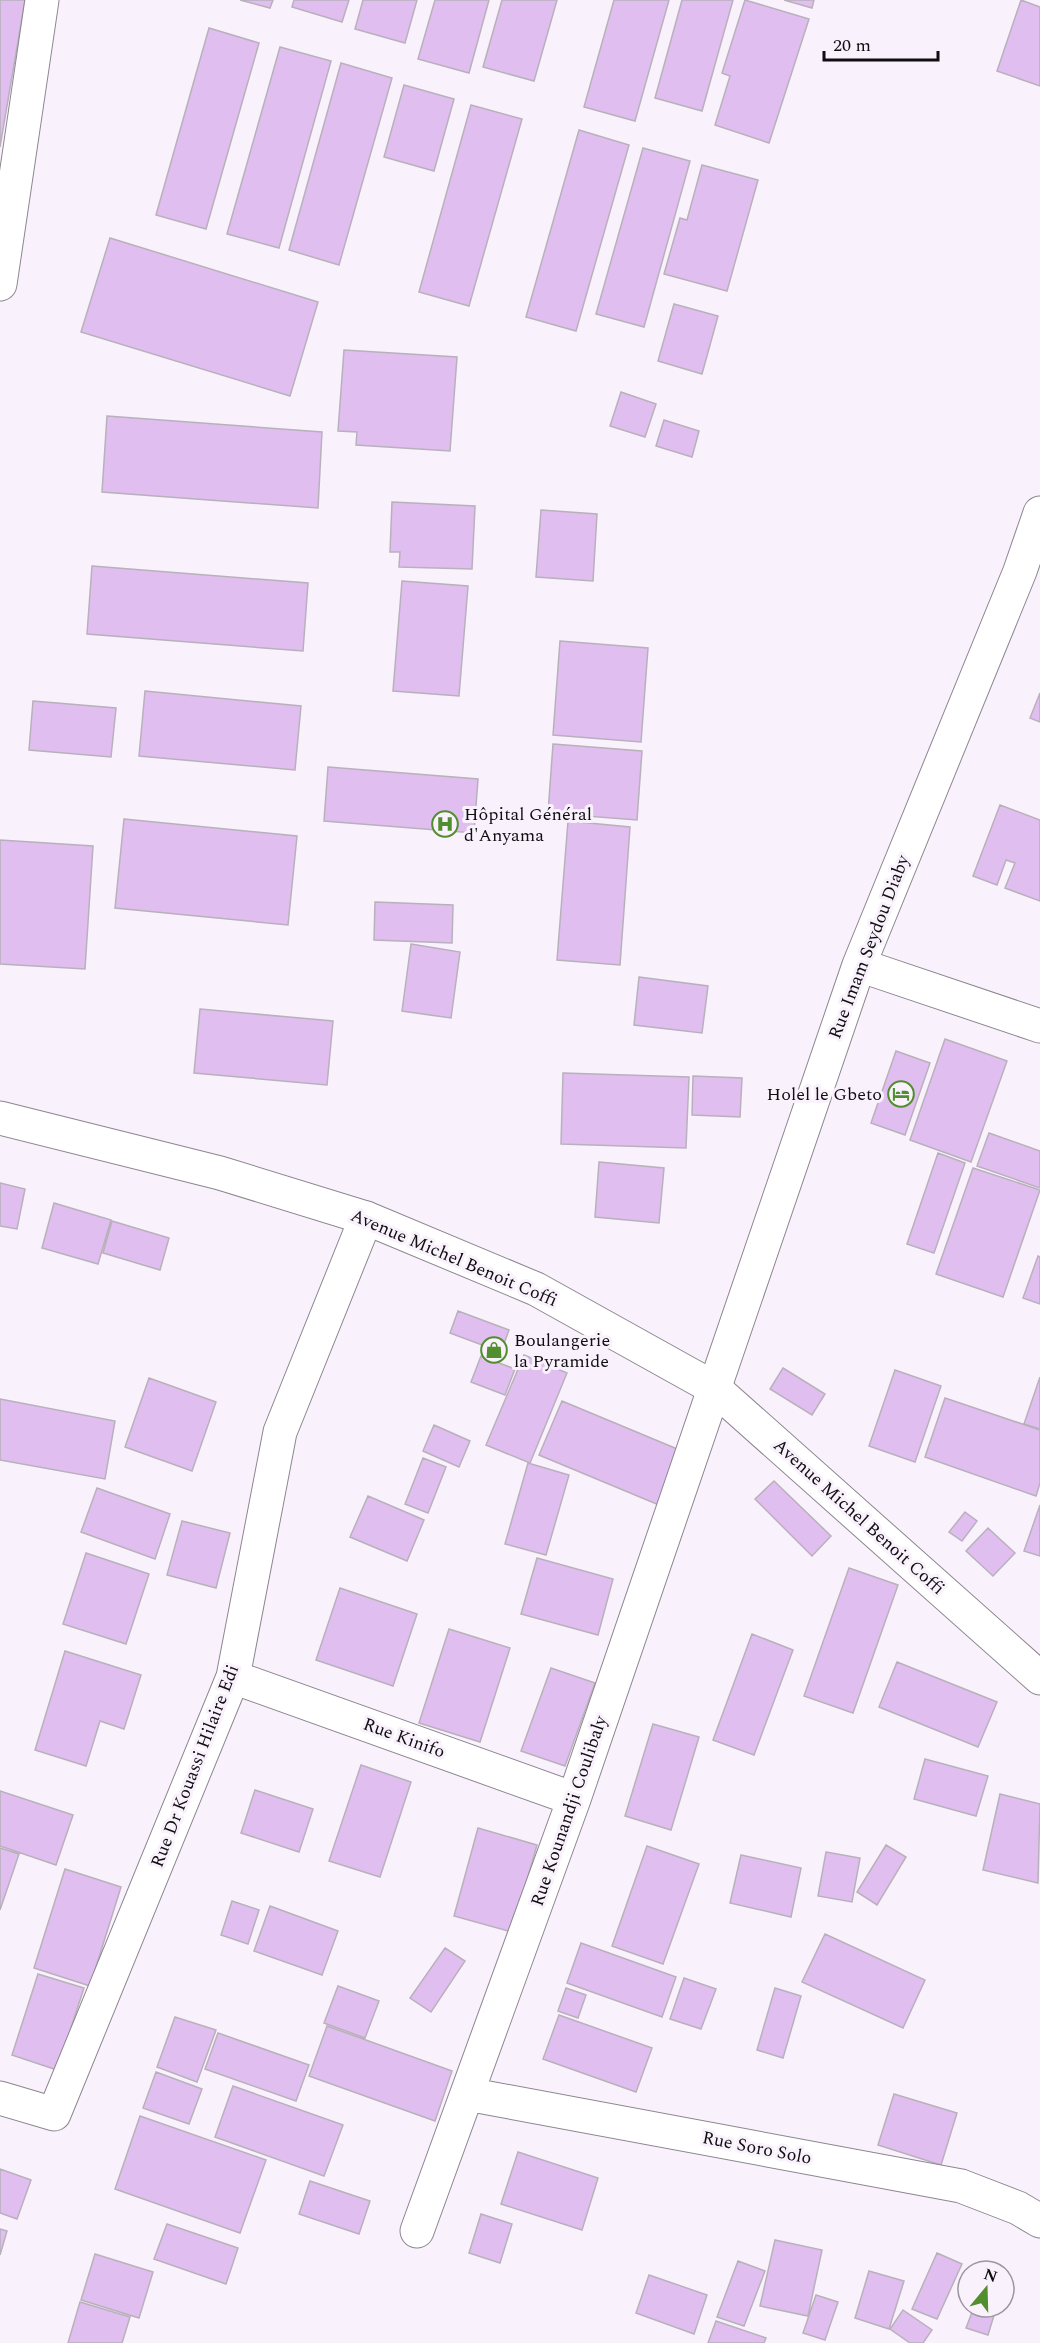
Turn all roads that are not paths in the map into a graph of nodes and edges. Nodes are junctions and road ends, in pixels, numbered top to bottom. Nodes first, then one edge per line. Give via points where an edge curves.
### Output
1 (42, 0) edge
2 (0, 284) edge
3 (1040, 513) edge
4 (1030, 575) edge
5 (859, 965) junction
6 (1040, 1026) edge
7 (0, 1118) edge
8 (366, 1218) junction
9 (714, 1388) junction
10 (233, 1677) junction
11 (1040, 1678) edge
12 (574, 1799) junction
13 (467, 2094) junction
14 (0, 2098) edge
15 (1040, 2221) edge
16 (417, 2231) dead end

1 - 2 street
3 - 4 street, Rue Imam Seydou Diaby
4 - 5 street, Rue Imam Seydou Diaby
5 - 6 street
5 - 9 street, Rue Imam Seydou Diaby
7 - 8 street, Avenue Michel Benoit Coffi via 220,1173
8 - 9 street, Avenue Michel Benoit Coffi via 536,1289
8 - 10 street, Rue Dr Kouassi Hilaire Edi via 280,1432
9 - 11 street, Avenue Michel Benoit Coffi
9 - 12 street, Rue Kounandji Coulibaly
10 - 12 street, Rue Kinifo
10 - 14 street, Rue Dr Kouassi Hilaire Edi via 54,2114
12 - 13 street, Rue Kounandji Coulibaly
13 - 15 street, Rue Soro Solo via 961,2186
13 - 16 street, Rue Kounandji Coulibaly

